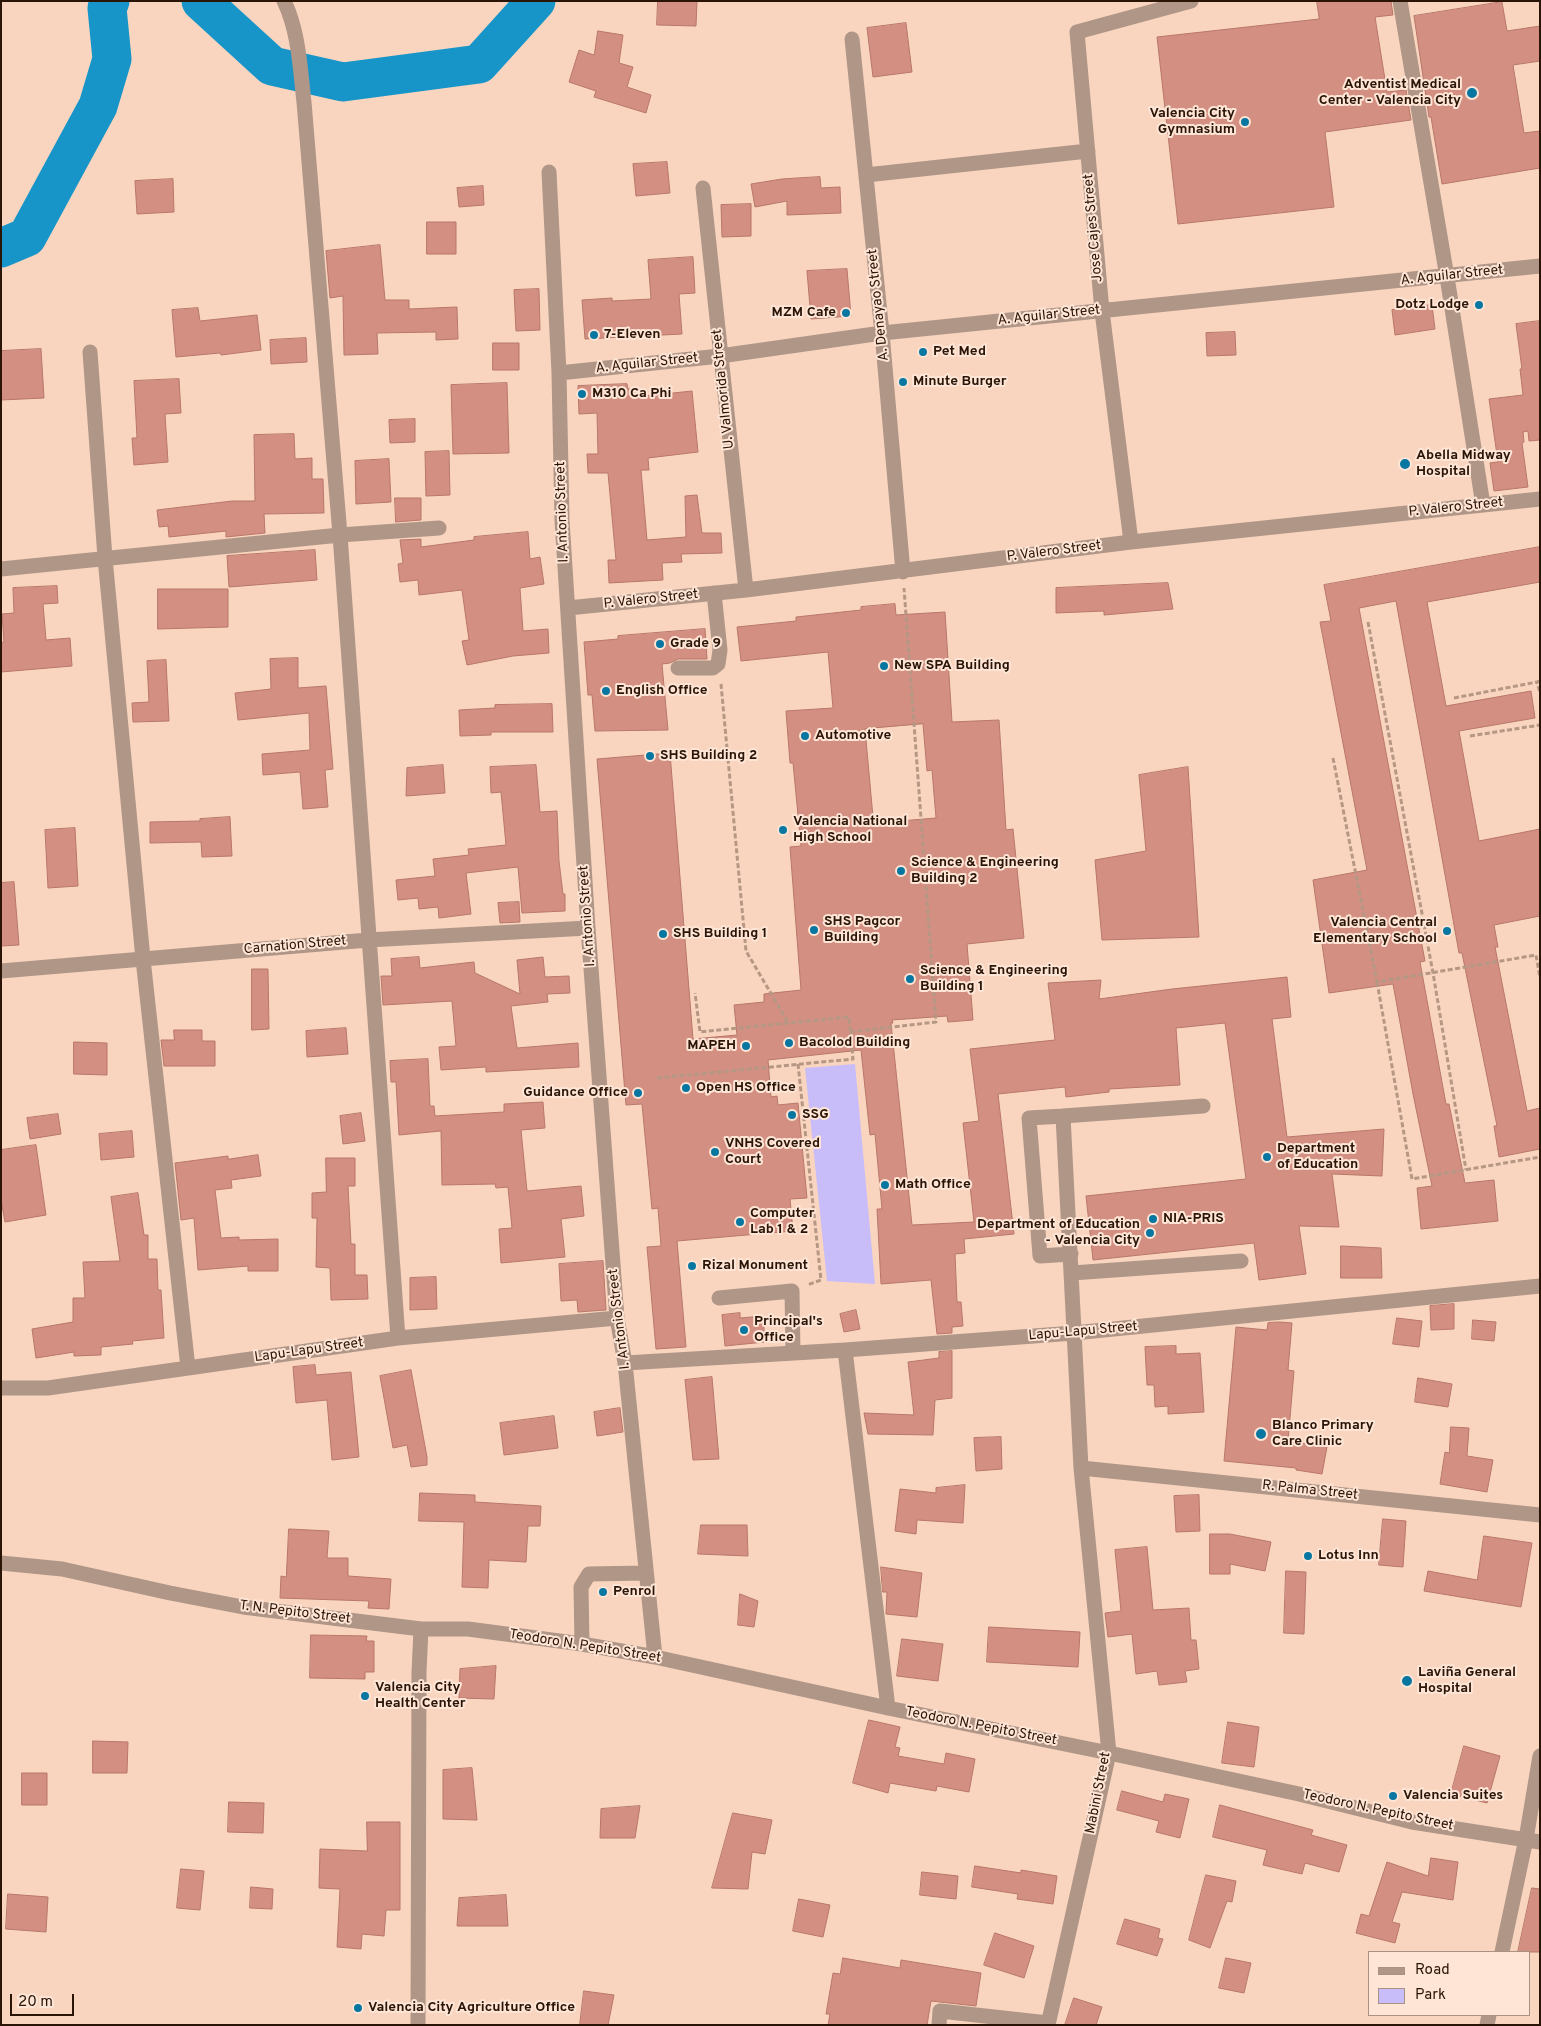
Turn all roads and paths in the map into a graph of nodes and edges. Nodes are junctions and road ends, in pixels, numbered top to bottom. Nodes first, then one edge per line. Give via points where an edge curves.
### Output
1 (284, 1) edge
2 (1192, 1) edge
3 (1400, 1) edge
4 (852, 39) dead end
5 (1088, 151) junction
6 (550, 172) dead end
7 (866, 175) junction
8 (703, 188) dead end
9 (1540, 266) edge
10 (1447, 277) junction
11 (1102, 311) junction
12 (882, 333) junction
13 (90, 352) dead end
14 (720, 356) junction
15 (559, 372) junction
16 (1540, 499) edge
17 (1483, 505) junction
18 (439, 528) dead end
19 (340, 534) junction
20 (1131, 542) junction
21 (105, 558) junction
22 (1, 569) edge
23 (903, 572) junction
24 (746, 590) junction
25 (714, 593) junction
26 (568, 608) junction
27 (1368, 622) dead end
28 (718, 664) junction
29 (678, 668) dead end
30 (1538, 682) edge
31 (1540, 693) edge
32 (1454, 698) dead end
33 (1540, 725) edge
34 (1470, 736) dead end
35 (1332, 758) dead end
36 (588, 928) junction
37 (368, 940) junction
38 (142, 959) junction
39 (1, 971) edge
40 (1433, 973) junction
41 (1540, 978) edge
42 (1377, 982) junction
43 (695, 993) dead end
44 (789, 1024) junction
45 (850, 1032) junction
46 (798, 1064) junction
47 (657, 1078) dead end
48 (1204, 1106) dead end
49 (1064, 1116) junction
50 (1540, 1158) edge
51 (1466, 1170) junction
52 (1071, 1254) junction
53 (1241, 1261) dead end
54 (1072, 1273) junction
55 (1540, 1286) edge
56 (792, 1291) junction
57 (720, 1298) dead end
58 (617, 1318) junction
59 (1074, 1333) junction
60 (398, 1338) junction
61 (845, 1350) junction
62 (793, 1353) junction
63 (626, 1363) junction
64 (188, 1368) junction
65 (1, 1388) edge
66 (1081, 1468) junction
67 (1540, 1515) edge
68 (1, 1563) edge
69 (646, 1573) junction
70 (421, 1629) junction
71 (582, 1644) junction
72 (655, 1657) junction
73 (888, 1708) junction
74 (1109, 1753) junction
75 (1540, 1756) edge
76 (1533, 1840) edge
77 (1502, 1951) edge
78 (997, 2021) edge
79 (1048, 2024) edge
80 (418, 2025) edge
81 (939, 2025) edge

1 - 19 street via 299,52
2 - 5 street, Jose Cajes Street via 1076,32
3 - 10 street
4 - 7 street, A. Denayao Street
5 - 7 street
5 - 11 street, Jose Cajes Street
6 - 15 street, I. Antonio Street
7 - 12 street, A. Denayao Street
8 - 14 street, U. Valmorida Street
9 - 10 street, A. Aguilar Street
10 - 11 street, A. Aguilar Street
10 - 17 street
11 - 12 street, A. Aguilar Street
11 - 20 street, Jose Cajes Street
12 - 14 street, A. Aguilar Street
12 - 23 street, A. Denayao Street
13 - 21 street
14 - 15 street, A. Aguilar Street
14 - 24 street, U. Valmorida Street
15 - 26 street, I. Antonio Street via 562,520
16 - 17 street, P. Valero Street
17 - 20 street, P. Valero Street
18 - 19 street
19 - 21 street
19 - 37 street
20 - 23 street, P. Valero Street
21 - 22 street
21 - 38 street
23 - 24 street, P. Valero Street
23 - 45 path via 936,1022
24 - 25 street, P. Valero Street
25 - 26 street, P. Valero Street
25 - 28 street via 720,650
26 - 36 street, I. Antonio Street
27 - 40 path
28 - 29 street via 713,668
28 - 44 path via 746,951
30 - 31 path
30 - 32 path
33 - 34 path
35 - 42 path
36 - 37 street, Carnation Street
36 - 58 street, I. Antonio Street
37 - 38 street, Carnation Street
37 - 60 street
38 - 39 street, Carnation Street
38 - 64 street
40 - 41 path via 1536,955
40 - 42 path
40 - 51 path
42 - 51 path via 1412,1179
43 - 44 path via 700,1032
44 - 45 path via 849,1017
45 - 46 path via 854,1059
46 - 47 path
46 - 56 path via 821,1280
48 - 49 street
49 - 52 street, Mabini Street
49 - 52 street via 1029,1118 1040,1256
50 - 51 path
52 - 54 street, Mabini Street
53 - 54 street
54 - 59 street, Mabini Street
55 - 59 street, Lapu-Lapu Street
56 - 57 street
56 - 62 street
58 - 60 street, Lapu-Lapu Street
58 - 63 street, I. Antonio Street
59 - 61 street, Lapu-Lapu Street
59 - 66 street, Mabini Street
60 - 64 street, Lapu-Lapu Street
61 - 62 street, Lapu-Lapu Street
61 - 73 street
62 - 63 street, Lapu-Lapu Street
63 - 69 street, I. Antonio Street
64 - 65 street, Lapu-Lapu Street via 48,1388
66 - 67 street, R. Palma Street
66 - 74 street, Mabini Street
68 - 70 street, T. N. Pepito Street via 62,1569 243,1607
69 - 71 street via 589,1574 580,1587
69 - 72 street, I. Antonio Street
70 - 71 street, Teodoro N. Pepito Street via 468,1629
70 - 80 street
71 - 72 street, Teodoro N. Pepito Street
72 - 73 street, Teodoro N. Pepito Street
73 - 74 street, Teodoro N. Pepito Street
74 - 76 street, Teodoro N. Pepito Street via 1412,1822
74 - 79 street, Mabini Street
75 - 76 street
76 - 77 street
78 - 79 street
78 - 81 street via 940,2011

